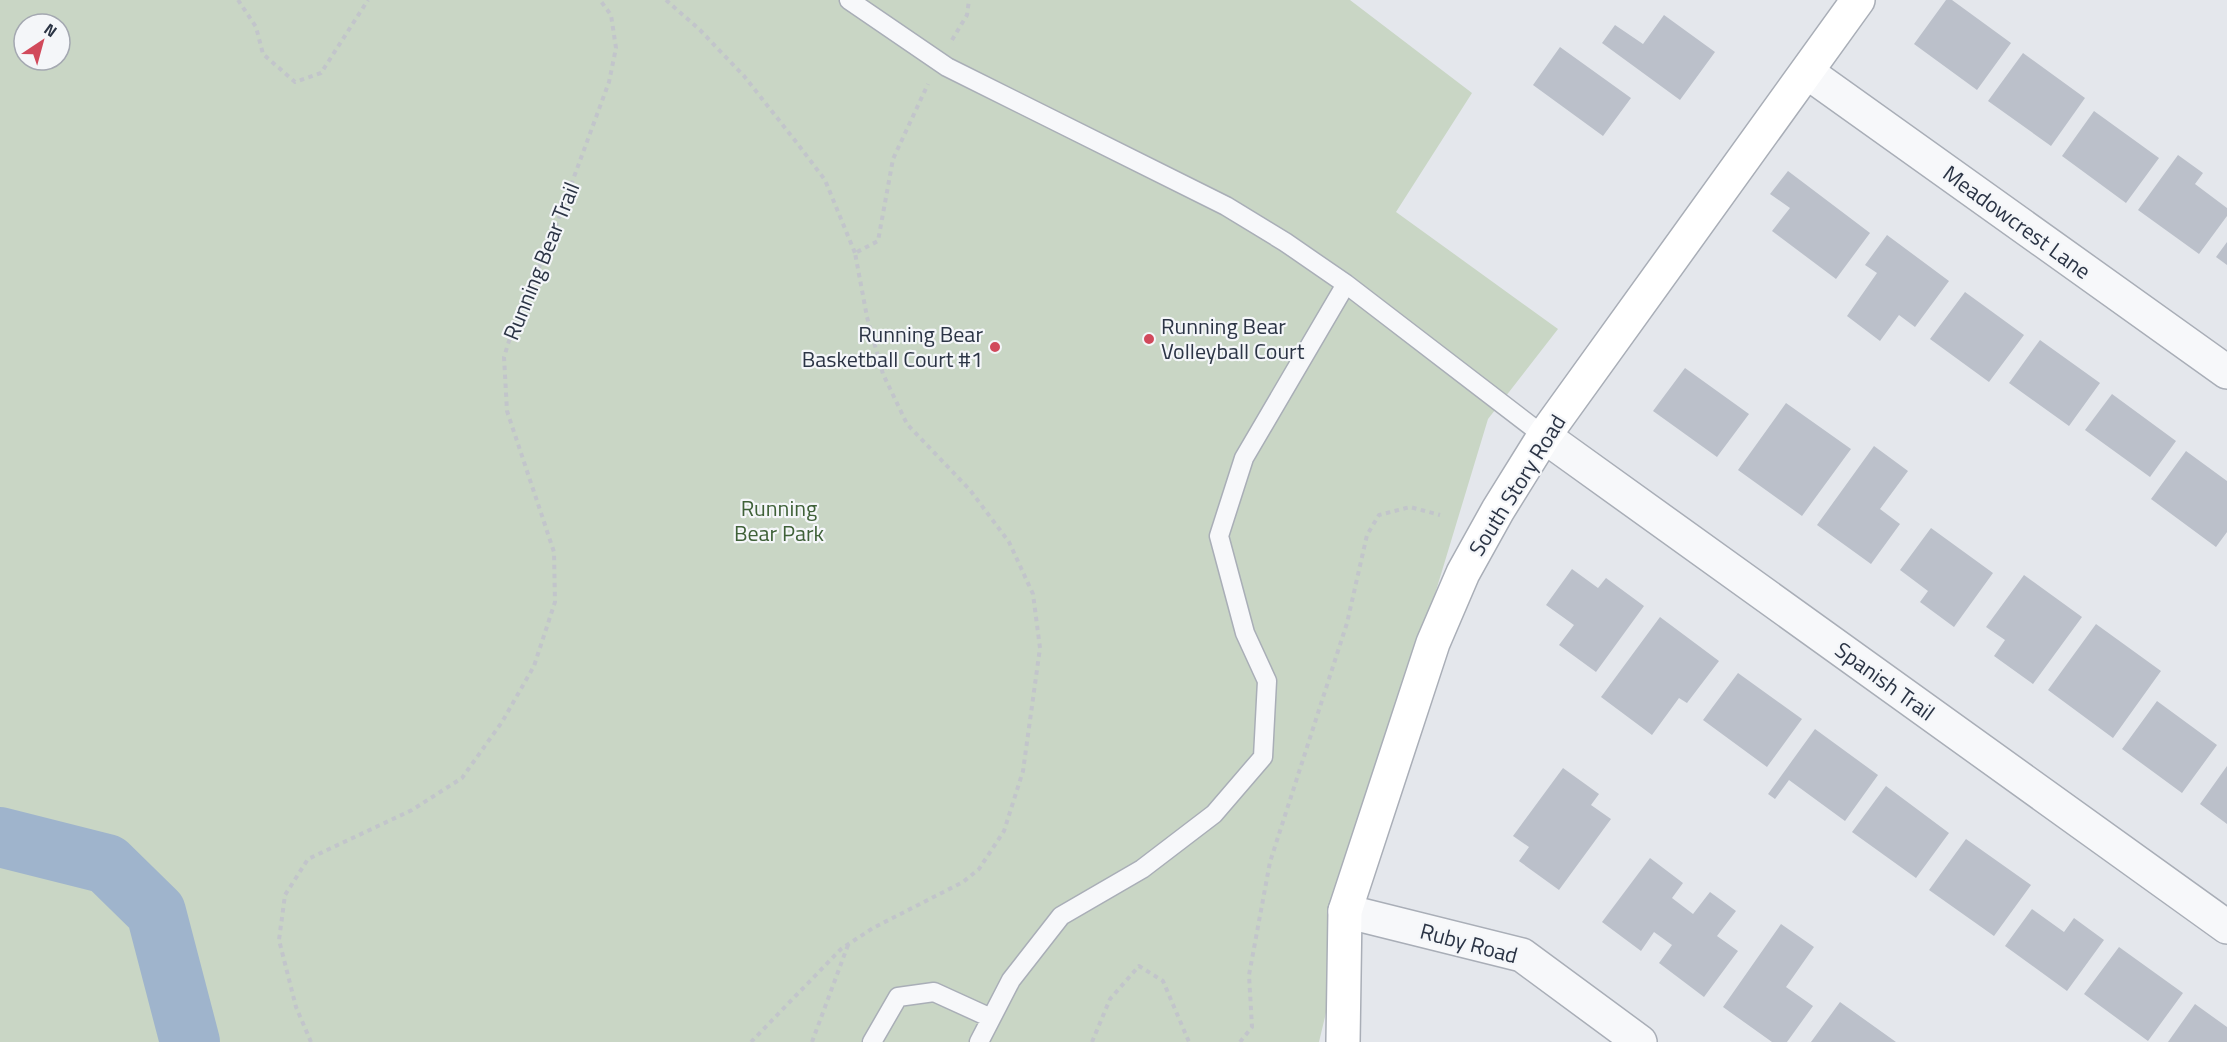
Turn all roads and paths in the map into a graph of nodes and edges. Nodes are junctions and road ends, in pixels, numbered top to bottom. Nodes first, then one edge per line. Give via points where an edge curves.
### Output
1 (238, 0) edge
2 (368, 0) edge
3 (600, 0) edge
4 (666, 0) edge
5 (849, 0) edge
6 (969, 0) edge
7 (1858, 0) edge
8 (940, 63) junction
9 (1807, 72) junction
10 (855, 253) junction
11 (1346, 284) junction
12 (2227, 372) edge
13 (1544, 436) junction
14 (1440, 515) dead end
15 (1346, 911) junction
16 (2227, 927) edge
17 (849, 944) junction
18 (991, 1018) junction
19 (310, 1042) edge
20 (751, 1042) edge
21 (812, 1042) edge
22 (872, 1042) edge
23 (979, 1042) edge
24 (1092, 1042) edge
25 (1190, 1042) edge
26 (1240, 1042) edge
27 (1342, 1042) edge
28 (1640, 1042) edge

1 - 2 path via 256,27 263,54 295,82 321,73
3 - 19 path, Running Bear Trail via 611,15 616,48 609,82 550,242 514,322 504,357 507,411 554,552 555,602 534,666 502,722 462,778 412,810 308,859 285,895 279,940 296,1007
4 - 10 path via 744,76 797,142 825,180
5 - 8 lane
6 - 8 path via 967,15
7 - 9 main road, South Story Road
8 - 10 path via 914,108 892,159 878,241
8 - 11 lane via 1226,206
9 - 12 street, Meadowcrest Lane
9 - 13 main road, South Story Road
10 - 17 path via 883,374 907,424 970,490 1009,542 1034,594 1040,648 1023,771 1004,831 979,869 963,882
11 - 13 lane
11 - 18 lane via 1244,458 1219,536 1245,633 1267,681 1263,757 1214,814 1142,869 1061,916 1011,980
13 - 15 main road, South Story Road via 1463,573 1433,643
13 - 16 street, Spanish Trail
14 - 26 path via 1410,507 1379,515 1366,535 1347,623 1270,862 1249,975 1252,1027
15 - 27 main road, South Story Road
15 - 28 street, Ruby Road via 1522,955
17 - 20 path
17 - 21 path
18 - 22 lane via 934,992 898,997
18 - 23 lane
24 - 25 path via 1110,999 1139,966 1163,981

